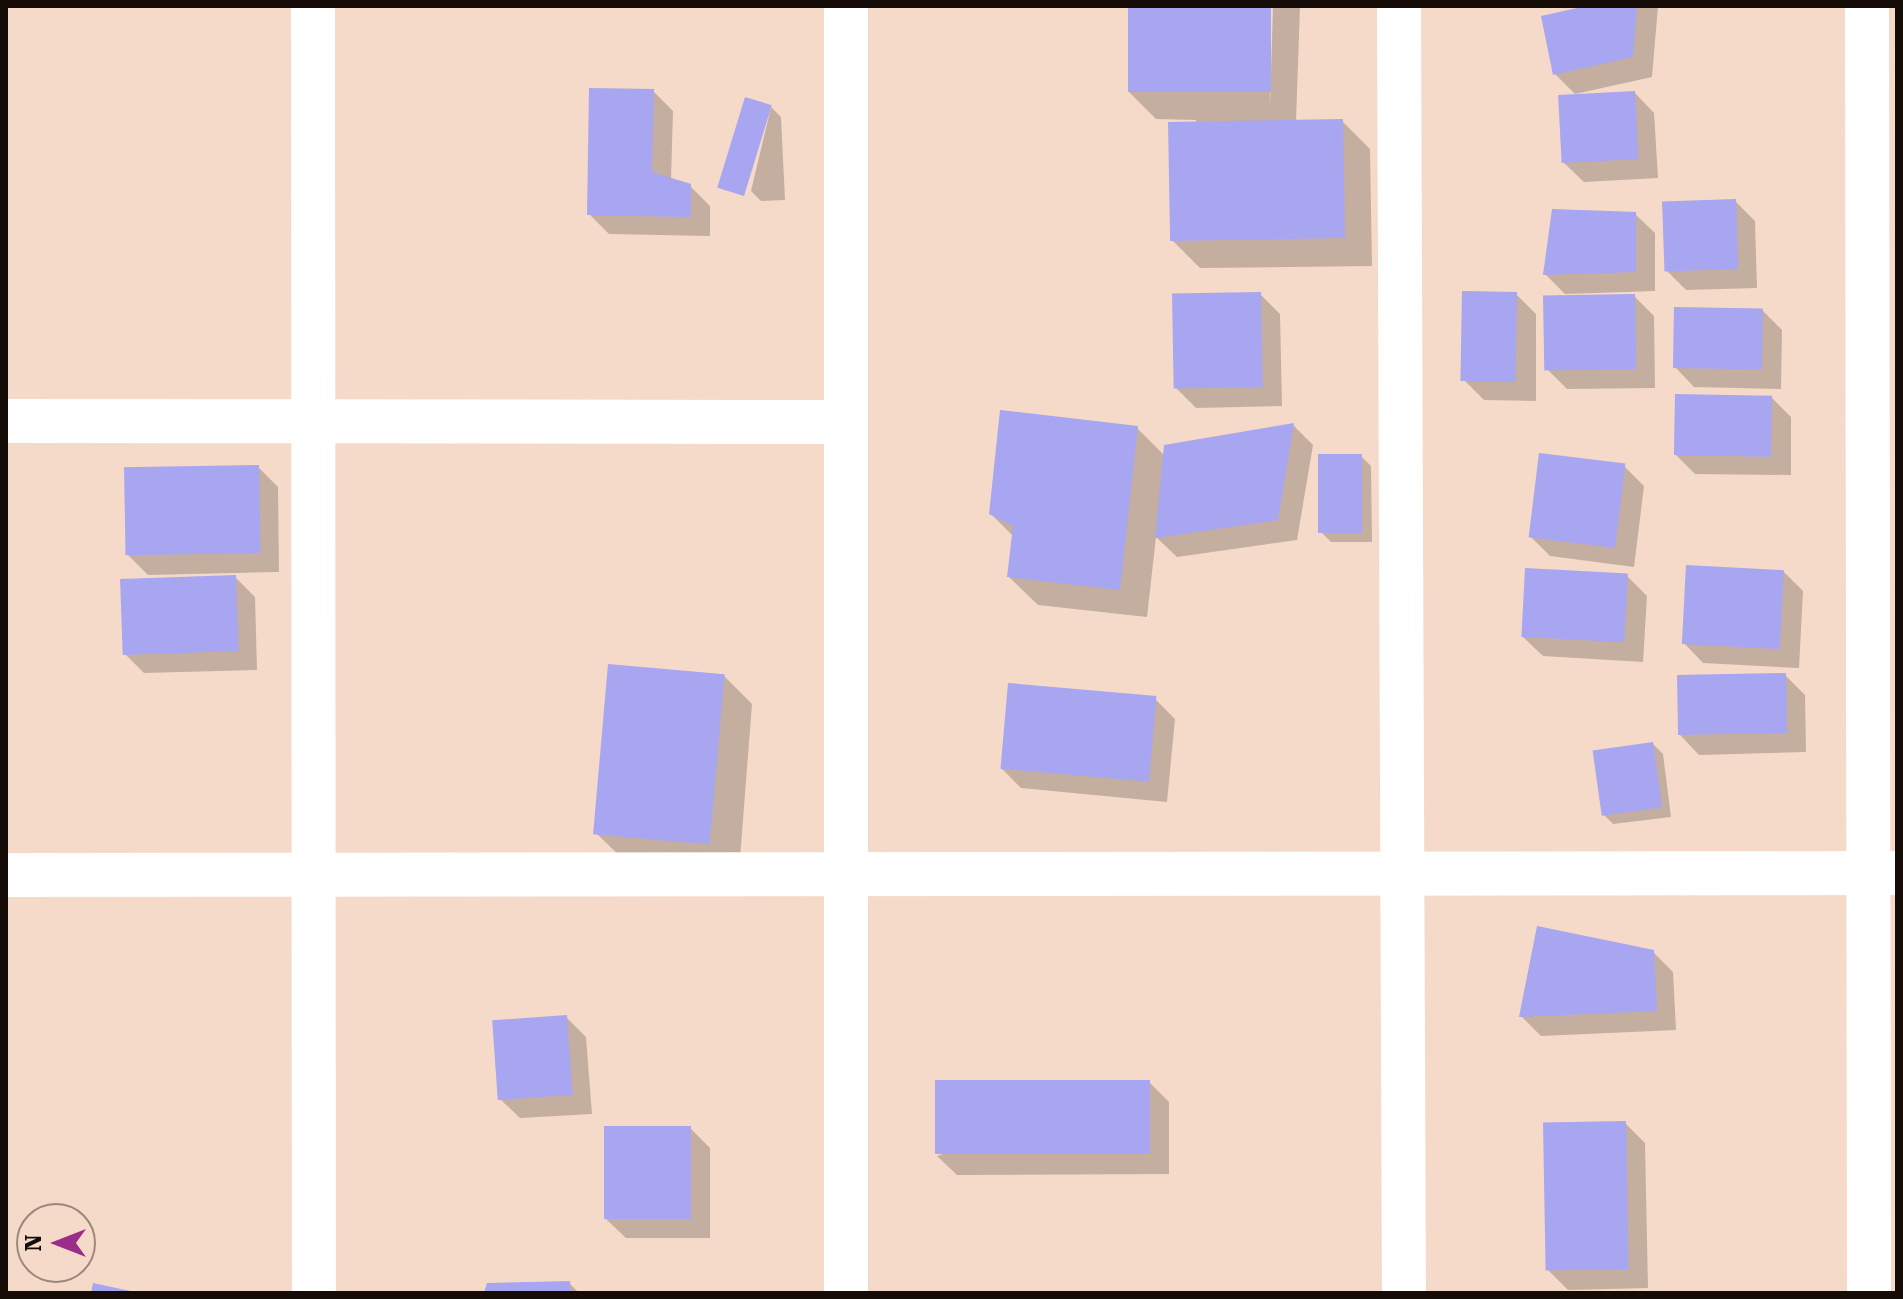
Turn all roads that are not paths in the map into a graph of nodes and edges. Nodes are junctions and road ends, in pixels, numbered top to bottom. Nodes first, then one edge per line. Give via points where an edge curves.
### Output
1 (313, 6) edge
2 (846, 6) edge
3 (1399, 6) edge
4 (1867, 6) edge
5 (1882, 419) edge
6 (6, 421) edge
7 (317, 421) junction
8 (846, 422) junction
9 (1883, 873) edge
10 (846, 874) junction
11 (1402, 874) junction
12 (6, 875) edge
13 (316, 875) junction
14 (314, 1293) edge
15 (846, 1293) edge
16 (1404, 1293) edge
17 (1869, 1293) edge

1 - 7 street
2 - 8 street
3 - 11 street
4 - 5 street
5 - 9 street
6 - 7 street
7 - 8 street
7 - 13 street
8 - 10 street
9 - 11 street
9 - 17 street
10 - 11 street
10 - 13 street
10 - 15 street
11 - 16 street
12 - 13 street
13 - 14 street

